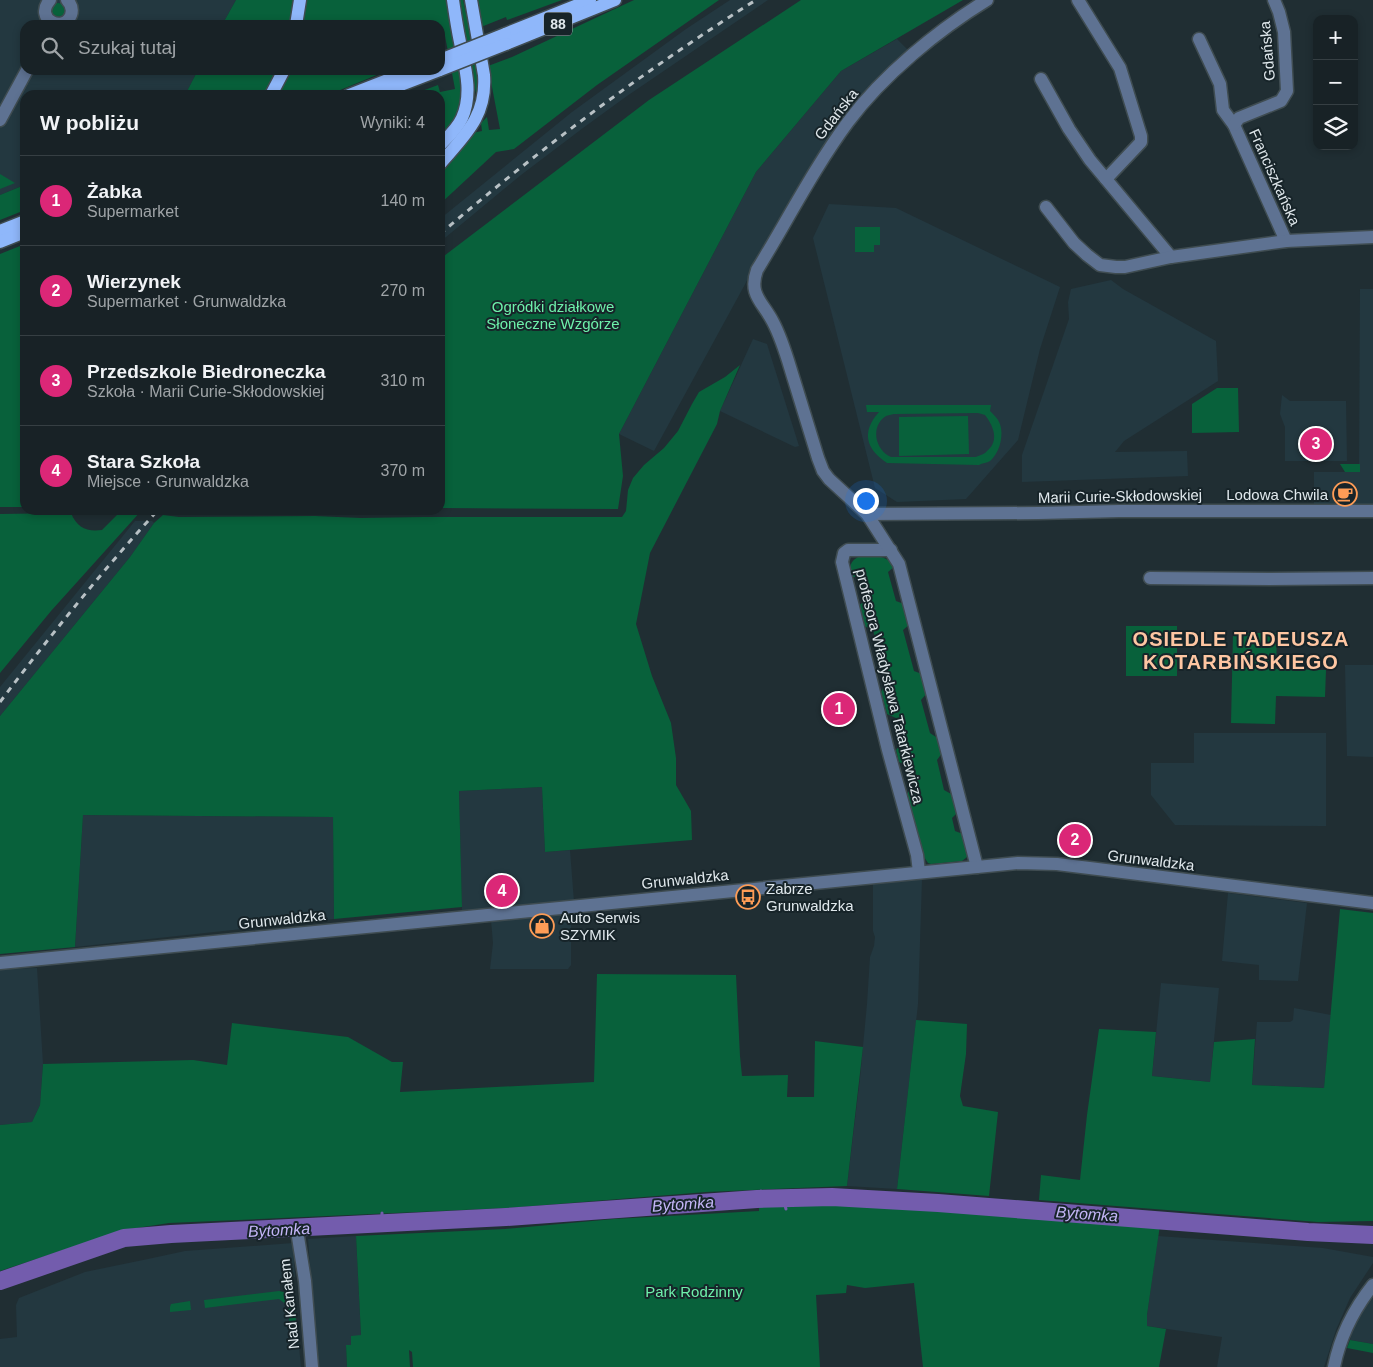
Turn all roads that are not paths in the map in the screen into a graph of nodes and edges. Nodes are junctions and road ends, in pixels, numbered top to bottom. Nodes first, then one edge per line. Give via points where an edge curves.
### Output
1 (50, 0) edge
2 (67, 0) edge
3 (300, 0) edge
4 (452, 0) edge
5 (471, 0) edge
6 (590, 0) edge
7 (615, 0) edge
8 (988, 0) edge
9 (1078, 0) edge
10 (1274, 0) edge
11 (49, 20) edge
12 (68, 20) edge
13 (297, 20) edge
14 (505, 39) junction
15 (1200, 39) dead end
16 (445, 58) edge
17 (445, 67) edge
18 (24, 75) edge
19 (281, 75) edge
20 (400, 75) edge
21 (426, 75) edge
22 (1041, 79) dead end
23 (274, 90) edge
24 (362, 90) edge
25 (388, 90) edge
26 (0, 120) edge
27 (1234, 125) junction
28 (445, 140) edge
29 (445, 158) edge
30 (1106, 180) junction
31 (1046, 207) dead end
32 (20, 223) edge
33 (0, 231) edge
34 (20, 234) edge
35 (1373, 237) edge
36 (1286, 241) junction
37 (0, 242) edge
38 (1171, 257) junction
39 (1373, 511) edge
40 (867, 514) junction
41 (891, 550) junction
42 (1150, 578) dead end
43 (1373, 578) edge
44 (977, 867) junction
45 (919, 872) junction
46 (1373, 903) edge
47 (0, 963) edge
48 (298, 1237) dead end
49 (1373, 1286) edge
50 (312, 1367) edge
51 (1334, 1367) edge

1 - 11 street via 45,12
2 - 12 street via 72,8
3 - 13 main road
4 - 28 main road via 468,78 468,94 461,119
5 - 29 main road via 485,88 480,112 468,133
6 - 14 main road, 88
7 - 14 main road, 88
8 - 40 street, Gdańska via 919,49 848,121 758,270 754,284 756,296 783,346 823,471
9 - 30 street via 1120,68 1141,136 1141,142
10 - 27 street, Gdańska via 1284,32 1287,91 1281,101 1240,118
14 - 16 main road, 88, bridge
14 - 17 main road, 88, bridge
15 - 27 street via 1220,84 1223,110
18 - 26 street
19 - 23 main road
20 - 24 main road
21 - 25 main road, 88
22 - 30 street via 1069,129
27 - 36 street, Franciszkańska
30 - 38 street
31 - 38 street via 1074,243 1100,265 1125,267
32 - 33 main road
34 - 37 main road
35 - 36 street
36 - 38 street
39 - 40 street, Marii Curie-Skłodowskiej
40 - 41 street
41 - 44 street via 905,583
41 - 45 street, profesora Władysława Tatarkiewicza via 848,550 842,562 888,750 918,856
42 - 43 street
44 - 45 street, Grunwaldzka
44 - 46 street, Grunwaldzka via 1057,864
45 - 47 street, Grunwaldzka
48 - 50 street, Nad Kanałem
49 - 51 street via 1350,1319

